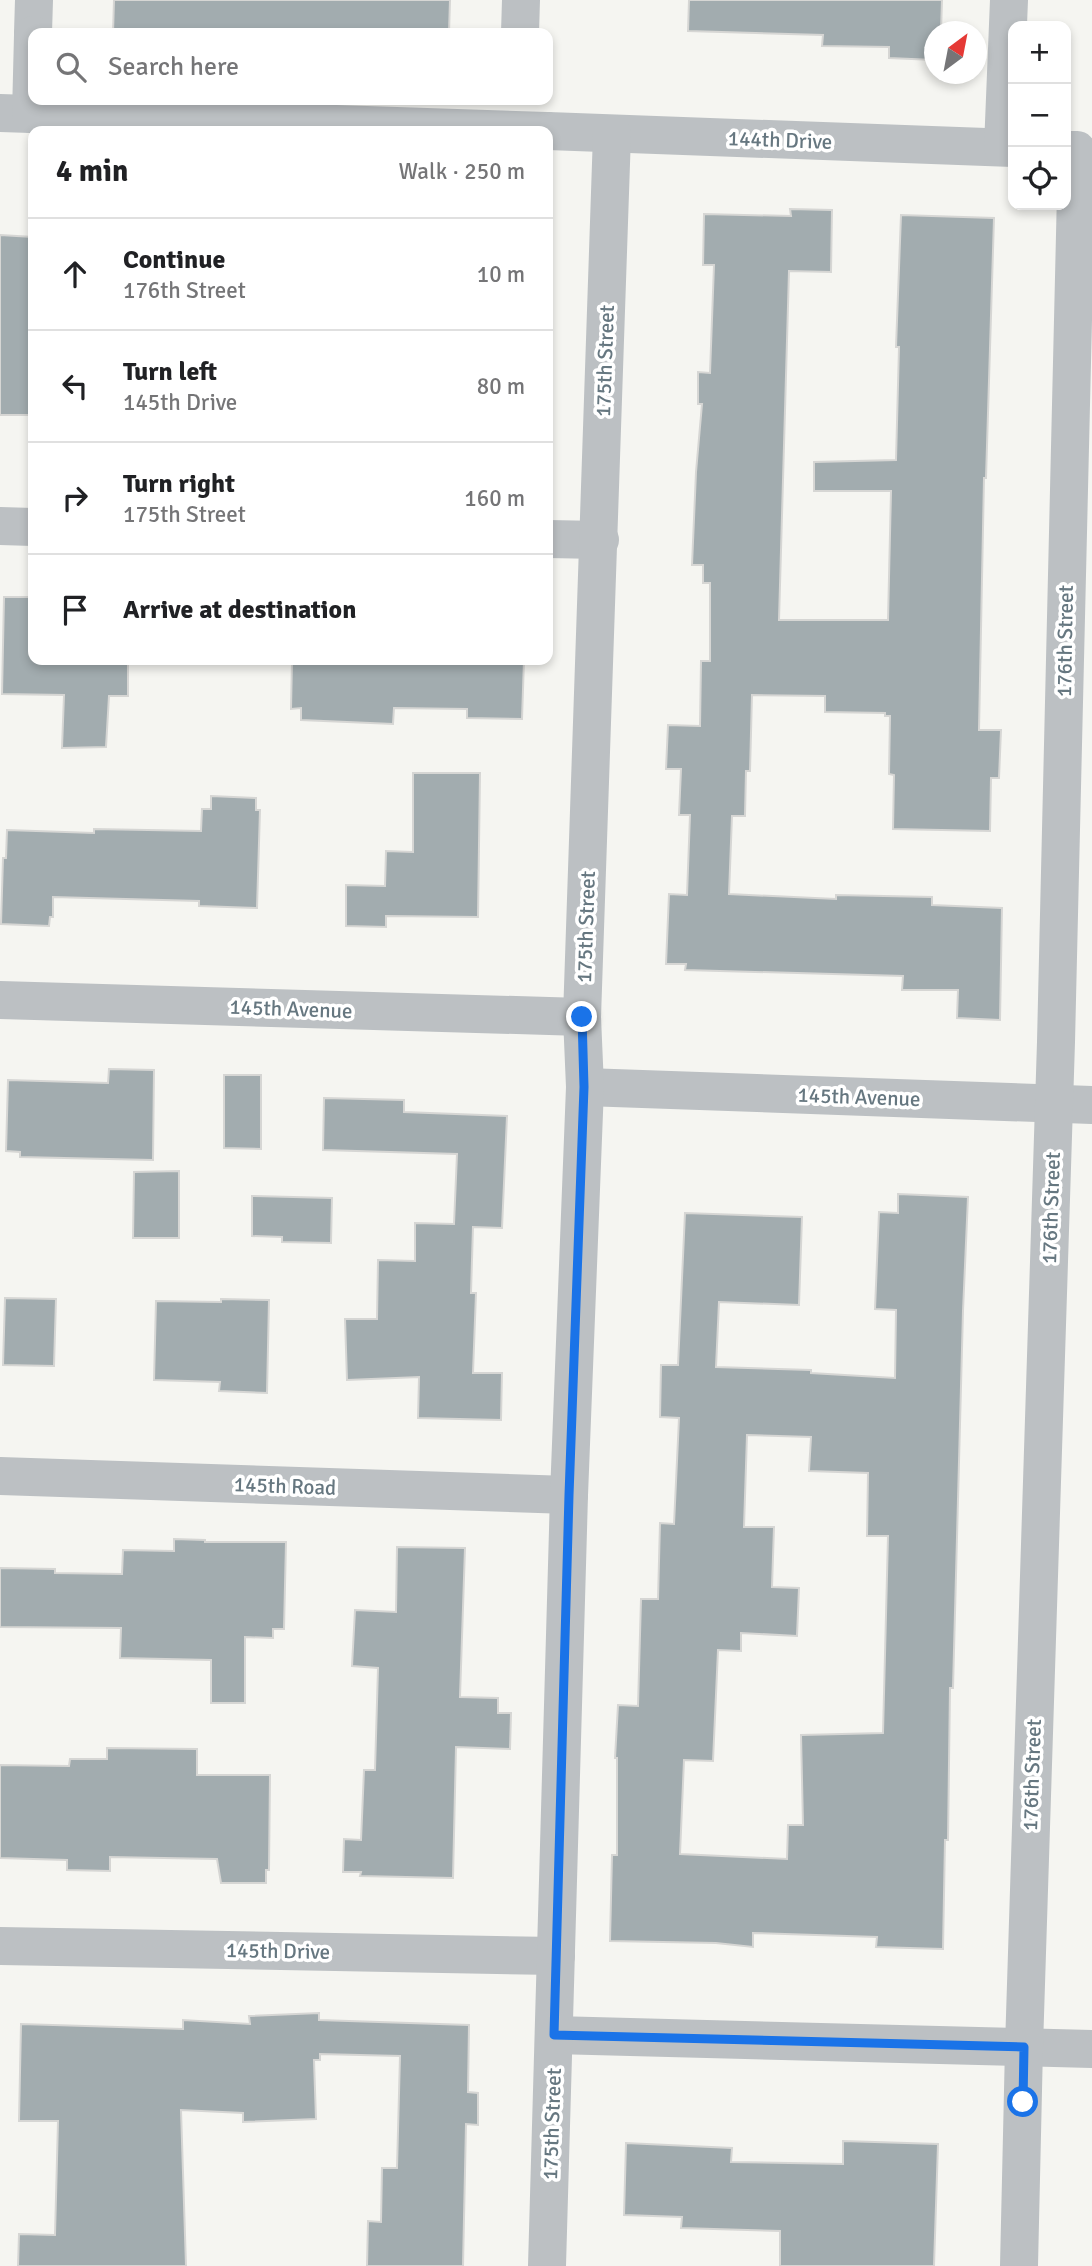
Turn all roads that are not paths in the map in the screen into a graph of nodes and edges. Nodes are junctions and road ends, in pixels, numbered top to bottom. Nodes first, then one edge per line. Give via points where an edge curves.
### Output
1 (34, 0) edge
2 (521, 0) edge
3 (1009, 0) edge
4 (33, 28) edge
5 (520, 28) edge
6 (28, 56) edge
7 (1008, 84) edge
8 (15, 113) edge
9 (532, 123) edge
10 (612, 134) junction
11 (1008, 147) edge
12 (1070, 210) edge
13 (0, 526) edge
14 (28, 527) edge
15 (553, 539) edge
16 (600, 540) junction
17 (0, 1000) edge
18 (582, 1017) junction
19 (584, 1087) junction
20 (1054, 1104) junction
21 (1092, 1105) edge
22 (0, 1476) edge
23 (569, 1495) junction
24 (0, 1945) edge
25 (556, 1956) junction
26 (554, 2035) junction
27 (1024, 2047) junction
28 (1092, 2049) edge
29 (547, 2266) edge
30 (1019, 2266) edge

1 - 4 street
2 - 5 street
3 - 7 street
6 - 8 street
8 - 9 street, 144th Drive
9 - 10 street, 144th Drive
10 - 11 street, 144th Drive
10 - 16 street, 175th Street
12 - 20 street, 176th Street
13 - 14 street
15 - 16 street
16 - 18 street, 175th Street
17 - 18 street, 145th Avenue
18 - 19 street, 175th Street
19 - 20 street, 145th Avenue
19 - 23 street, 175th Street
20 - 21 street, 145th Avenue
20 - 27 street, 176th Street
22 - 23 street, 145th Road
23 - 25 street, 175th Street
24 - 25 street, 145th Drive
25 - 26 street, 175th Street
26 - 27 street
26 - 29 street, 175th Street
27 - 28 street
27 - 30 street, 176th Street

